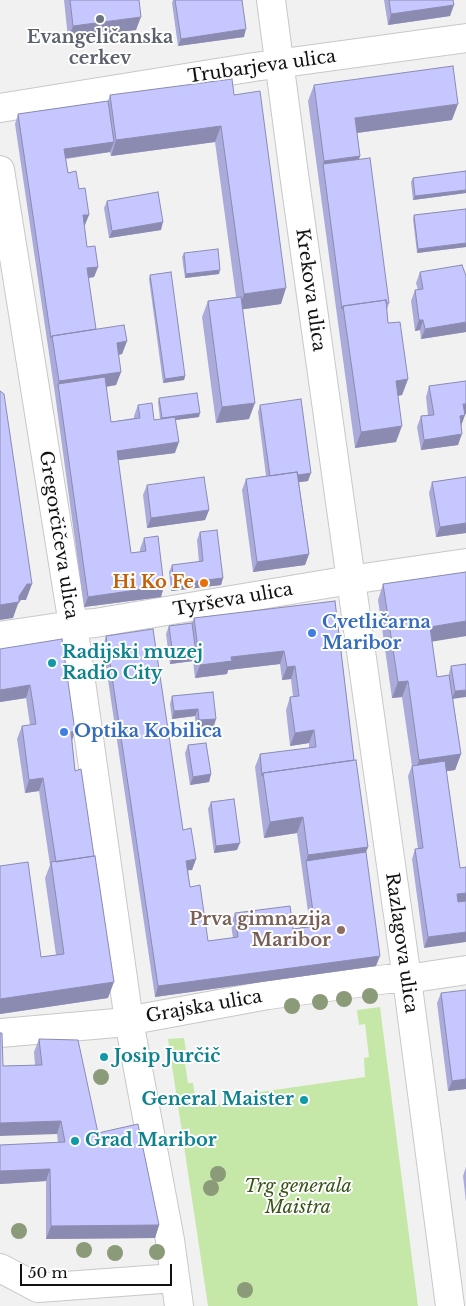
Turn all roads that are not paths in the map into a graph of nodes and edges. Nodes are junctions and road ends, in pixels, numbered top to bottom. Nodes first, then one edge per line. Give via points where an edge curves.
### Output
1 (271, 0) edge
2 (466, 38) edge
3 (279, 64) junction
4 (0, 108) edge
5 (0, 170) edge
6 (466, 563) edge
7 (350, 580) junction
8 (72, 624) junction
9 (0, 636) edge
10 (466, 970) edge
11 (407, 980) junction
12 (129, 1021) junction
13 (0, 1033) edge
14 (0, 1268) edge
15 (175, 1278) junction
16 (179, 1306) edge
17 (450, 1306) edge

1 - 3 street, Krekova ulica
2 - 3 street, Trubarjeva ulica
3 - 4 street, Trubarjeva ulica
3 - 7 street, Krekova ulica
5 - 8 street, Gregorčičeva ulica
6 - 7 street, Tyrševa ulica
7 - 8 street, Tyrševa ulica via 95,623
7 - 11 street, Razlagova ulica
8 - 9 street, Tyrševa ulica
8 - 12 street, Gregorčičeva ulica
10 - 11 street, Grajska ulica
11 - 12 street, Grajska ulica via 387,979 268,995
11 - 17 street, Razlagova ulica
12 - 13 street, Grajska ulica
12 - 15 street
14 - 15 street via 38,1288
15 - 16 street

